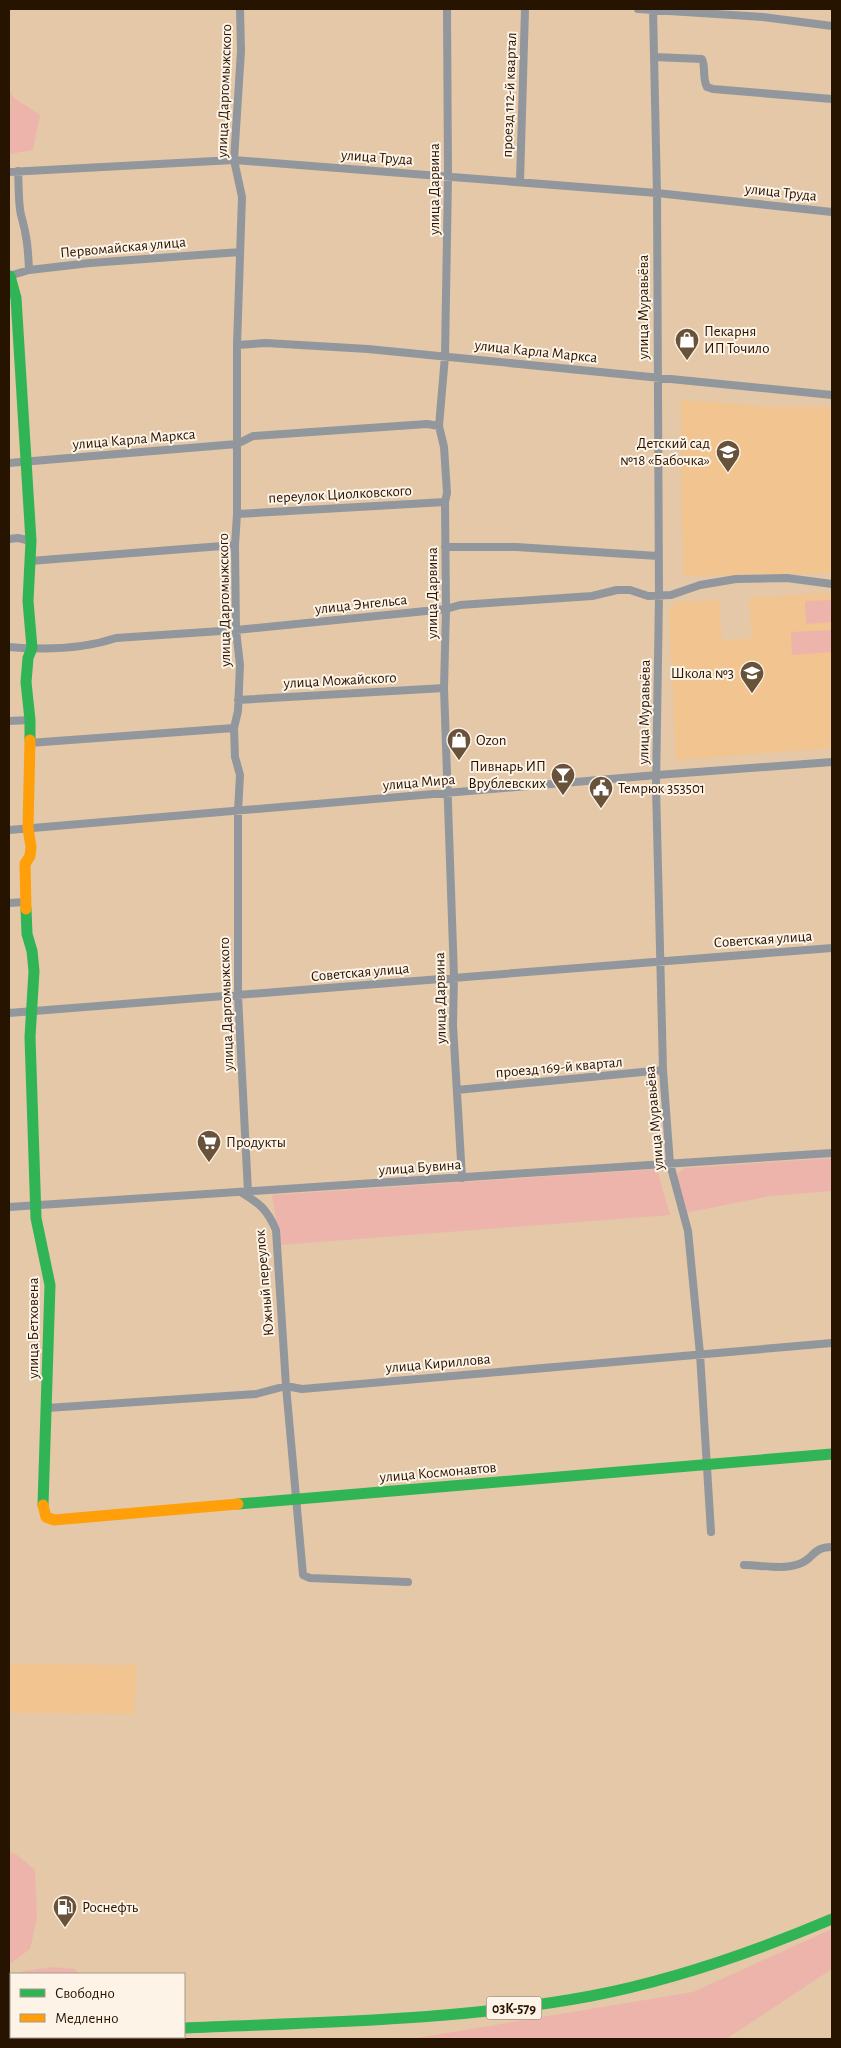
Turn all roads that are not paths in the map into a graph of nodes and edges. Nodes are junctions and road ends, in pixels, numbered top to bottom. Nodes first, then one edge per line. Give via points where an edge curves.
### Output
1 (240, 9) edge
2 (447, 9) edge
3 (525, 9) edge
4 (638, 9) edge
5 (653, 9) edge
6 (832, 26) edge
7 (654, 57) junction
8 (832, 99) edge
9 (234, 160) junction
10 (18, 171) junction
11 (9, 172) edge
12 (448, 177) junction
13 (520, 182) junction
14 (657, 193) junction
15 (832, 212) edge
16 (240, 252) junction
17 (29, 270) junction
18 (9, 276) edge
19 (236, 345) junction
20 (445, 356) junction
21 (657, 377) junction
22 (832, 395) edge
23 (439, 426) junction
24 (237, 444) junction
25 (27, 462) junction
26 (9, 463) edge
27 (444, 502) junction
28 (238, 514) junction
29 (9, 538) edge
30 (31, 540) junction
31 (235, 545) junction
32 (445, 547) junction
33 (658, 556) junction
34 (30, 561) junction
35 (832, 584) edge
36 (659, 595) junction
37 (446, 608) junction
38 (236, 630) junction
39 (9, 647) edge
40 (32, 648) junction
41 (444, 688) junction
42 (238, 700) junction
43 (30, 720) junction
44 (9, 721) edge
45 (234, 728) junction
46 (29, 743) junction
47 (832, 762) edge
48 (657, 775) junction
49 (448, 793) junction
50 (238, 811) junction
51 (28, 828) junction
52 (9, 830) edge
53 (25, 902) junction
54 (9, 903) edge
55 (832, 948) edge
56 (660, 961) junction
57 (454, 978) junction
58 (238, 996) junction
59 (32, 1012) junction
60 (9, 1013) edge
61 (664, 1070) junction
62 (457, 1090) junction
63 (832, 1153) edge
64 (670, 1164) junction
65 (462, 1178) junction
66 (244, 1192) junction
67 (35, 1206) junction
68 (9, 1207) edge
69 (832, 1343) edge
70 (700, 1354) junction
71 (286, 1386) junction
72 (47, 1408) junction
73 (832, 1454) edge
74 (707, 1465) junction
75 (297, 1500) junction
76 (46, 1517) joint
77 (711, 1532) dead end
78 (832, 1546) edge
79 (744, 1565) dead end
80 (408, 1582) dead end
81 (832, 1919) edge
82 (185, 2028) edge

1 - 9 street, улица Даргомыжского via 242,50
2 - 12 street, улица Дарвина
3 - 13 street, проезд 112-й квартал
4 - 5 street
5 - 6 street
5 - 7 street, улица Муравьёва
7 - 8 street via 702,59 705,83 713,89
7 - 14 street, улица Муравьёва
9 - 10 street, улица Труда
9 - 12 street, улица Труда
9 - 16 street, улица Даргомыжского via 242,197
10 - 11 street, улица Труда
10 - 17 street
12 - 13 street, улица Труда
12 - 20 street, улица Дарвина
13 - 14 street, улица Труда
14 - 15 street, улица Труда
14 - 21 street, улица Муравьёва
16 - 17 street, Первомайская улица
16 - 19 street, улица Даргомыжского
17 - 18 street, Первомайская улица
18 - 25 street, улица Бетховена via 16,298
19 - 20 street, улица Карла Маркса via 308,345
19 - 24 street, улица Даргомыжского
20 - 21 street, улица Карла Маркса
20 - 23 street, улица Дарвина
21 - 22 street, улица Карла Маркса
21 - 33 street, улица Муравьёва
23 - 24 street, улица Карла Маркса via 427,424 253,436
23 - 27 street, улица Дарвина via 444,447
24 - 25 street, улица Карла Маркса
24 - 28 street, улица Даргомыжского
25 - 26 street, улица Карла Маркса
25 - 30 street, улица Бетховена
27 - 28 street, переулок Циолковского
27 - 32 street, улица Дарвина
28 - 31 street, улица Даргомыжского
29 - 30 street
30 - 34 street, улица Бетховена
31 - 34 street
31 - 38 street, улица Даргомыжского
32 - 33 street via 516,547
32 - 37 street, улица Дарвина
33 - 36 street, улица Муравьёва
34 - 40 street, улица Бетховена via 28,601
35 - 36 street, улица Энгельса via 787,578 736,579
36 - 37 street, улица Энгельса via 616,590 592,596
36 - 48 street, улица Муравьёва
37 - 38 street, улица Энгельса
37 - 41 street, улица Дарвина
38 - 40 street, улица Энгельса via 116,638 97,644
38 - 42 street, улица Даргомыжского via 240,665
39 - 40 street, улица Энгельса
40 - 43 street, улица Бетховена via 26,682
41 - 42 street, улица Можайского
41 - 49 street, улица Дарвина
42 - 45 street, улица Даргомыжского
43 - 44 street
43 - 46 street, улица Бетховена
45 - 46 street
45 - 50 street, улица Даргомыжского via 235,757 240,774
46 - 51 street, улица Бетховена
47 - 48 street, улица Мира
48 - 49 street, улица Мира
48 - 56 street, улица Муравьёва
49 - 50 street, улица Мира
49 - 57 street, улица Дарвина
50 - 51 street, улица Мира
50 - 58 street, улица Даргомыжского
51 - 52 street, улица Мира
51 - 53 street, улица Бетховена via 31,856 24,864
53 - 54 street
53 - 59 street, улица Бетховена via 34,971
55 - 56 street, Советская улица
56 - 57 street, Советская улица
56 - 61 street, улица Муравьёва
57 - 58 street, Советская улица
57 - 62 street, улица Дарвина
58 - 59 street, Советская улица
58 - 66 street, улица Даргомыжского
59 - 60 street, Советская улица
59 - 67 street, улица Бетховена
61 - 62 street, проезд 169-й квартал
61 - 64 street, улица Муравьёва
62 - 65 street, улица Дарвина
63 - 64 street, улица Бувина
64 - 65 street, улица Бувина
64 - 70 street, улица Муравьёва via 688,1231
65 - 66 street, улица Бувина
66 - 67 street, улица Бувина
66 - 71 street, Южный переулок via 262,1206 276,1230
67 - 68 street, улица Бувина
67 - 72 street, улица Бетховена via 50,1285
69 - 70 street, улица Кириллова
70 - 71 street, улица Кириллова via 302,1389
70 - 74 street, улица Муравьёва
71 - 72 street, улица Кириллова via 256,1394
71 - 75 street, Южный переулок
72 - 76 street, улица Бетховена via 43,1510
73 - 74 street, улица Космонавтов
74 - 75 street, улица Космонавтов
74 - 77 street, улица Муравьёва
75 - 76 street, улица Космонавтов via 54,1520
75 - 80 street, Южный переулок via 303,1575 310,1578
78 - 79 street via 819,1548 806,1560 791,1566
81 - 82 street, 03К-579 via 726,1961 558,2002 450,2014

